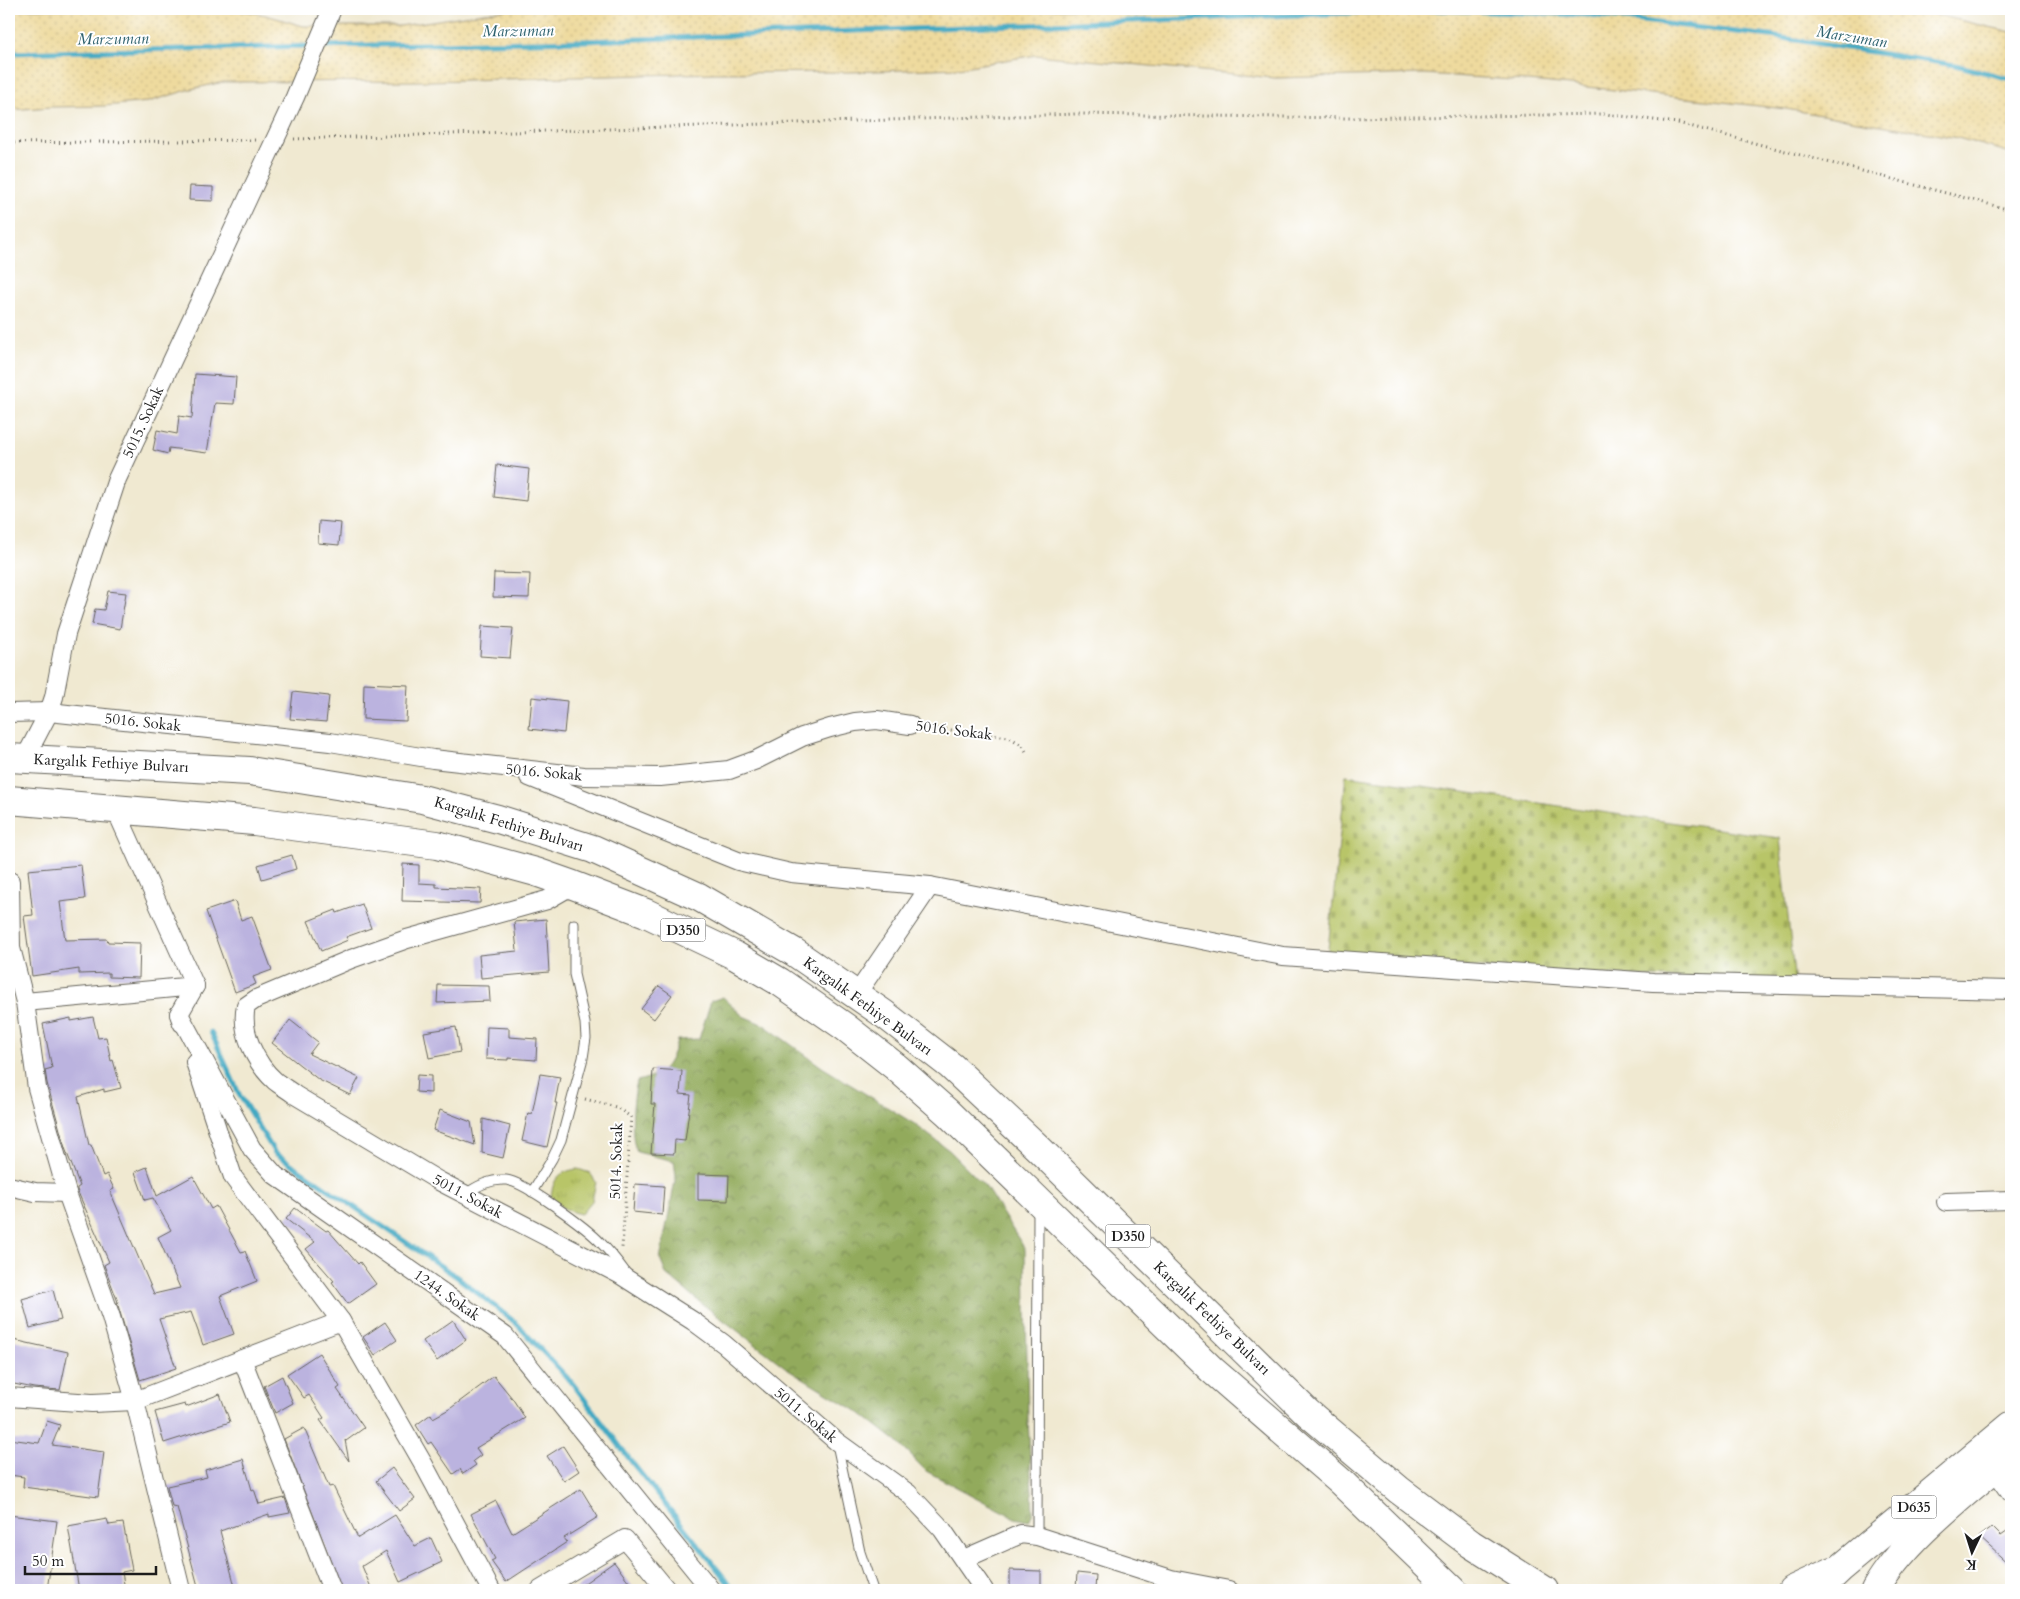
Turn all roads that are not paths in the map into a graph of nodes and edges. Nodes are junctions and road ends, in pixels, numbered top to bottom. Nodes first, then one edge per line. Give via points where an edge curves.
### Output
1 (330, 13) edge
2 (48, 712) junction
3 (9, 713) edge
4 (910, 725) road end
5 (17, 758) edge
6 (508, 769) junction
7 (9, 800) edge
8 (115, 808) junction
9 (10, 881) edge
10 (573, 885) junction
11 (930, 886) junction
12 (574, 924) dead end
13 (195, 986) junction
14 (2011, 990) edge
15 (856, 995) junction
16 (26, 1002) junction
17 (179, 1014) junction
18 (9, 1186) edge
19 (532, 1192) junction
20 (67, 1194) junction
21 (464, 1195) junction
22 (1038, 1200) junction
23 (2011, 1200) edge
24 (1946, 1202) dead end
25 (633, 1283) junction
26 (340, 1320) junction
27 (242, 1359) junction
28 (9, 1397) edge
29 (135, 1401) junction
30 (2011, 1426) edge
31 (836, 1441) junction
32 (2003, 1461) edge
33 (2011, 1493) edge
34 (1037, 1536) junction
35 (964, 1559) junction
36 (1841, 1568) junction
37 (181, 1590) edge
38 (332, 1590) edge
39 (491, 1590) edge
40 (540, 1590) edge
41 (667, 1590) edge
42 (711, 1590) edge
43 (873, 1590) edge
44 (984, 1590) edge
45 (1229, 1590) edge
46 (1453, 1590) edge
47 (1544, 1590) edge
48 (1792, 1590) edge
49 (1818, 1590) edge
50 (1874, 1590) edge

1 - 2 street, 5015. Sokak via 295,97 117,479 66,634
2 - 3 street, 5016. Sokak
2 - 5 street, 5015. Sokak
2 - 6 street, 5016. Sokak via 330,742
4 - 6 street, 5016. Sokak via 877,720 855,722 802,737 728,770 704,774 584,776
5 - 15 highway, Kargalık Fethiye Bulvarı / D350 via 250,771 422,799 498,819 593,850 700,897 794,952
6 - 11 street via 738,861 791,873
7 - 8 highway, Kargalık Fethiye Bulvarı / D350
8 - 10 highway, Kargalık Fethiye Bulvarı / D350 via 254,821 437,845
8 - 13 street
9 - 16 street via 11,948
10 - 21 street, 5011. Sokak via 547,900 407,939 352,959 246,1006 244,1017 252,1048 275,1081
10 - 22 highway, Kargalık Fethiye Bulvarı / D350 via 692,934 780,982 845,1027 896,1068
11 - 14 street via 1283,956 1652,982
11 - 15 street
12 - 19 lane via 574,974 583,1007 584,1058 561,1140
13 - 16 street
13 - 17 street
15 - 47 highway, Kargalık Fethiye Bulvarı / D350 via 951,1066 1308,1413 1399,1490 1471,1544
16 - 20 street via 38,1088
17 - 26 street via 233,1177
17 - 42 street, 1244. Sokak via 252,1149 276,1175 505,1336
18 - 20 street
19 - 21 lane via 507,1180 479,1184
19 - 25 lane via 600,1242
20 - 29 street via 111,1317
21 - 25 street, 5011. Sokak
22 - 34 lane
22 - 46 highway, Kargalık Fethiye Bulvarı / D350 via 1212,1370 1341,1482
23 - 24 street
25 - 31 street, 5011. Sokak via 724,1344
26 - 27 street
26 - 39 street via 424,1465
27 - 29 street
27 - 38 street
28 - 29 street
29 - 37 street
30 - 36 highway, D635
31 - 35 street, 5011. Sokak via 908,1493 942,1529
31 - 43 lane via 860,1552
32 - 33 street
32 - 50 highway, D635 via 1923,1532
34 - 35 street via 1021,1534
34 - 45 street via 1171,1579
35 - 44 street, 5011. Sokak
36 - 48 highway
36 - 49 highway, D635
40 - 41 street via 625,1539

